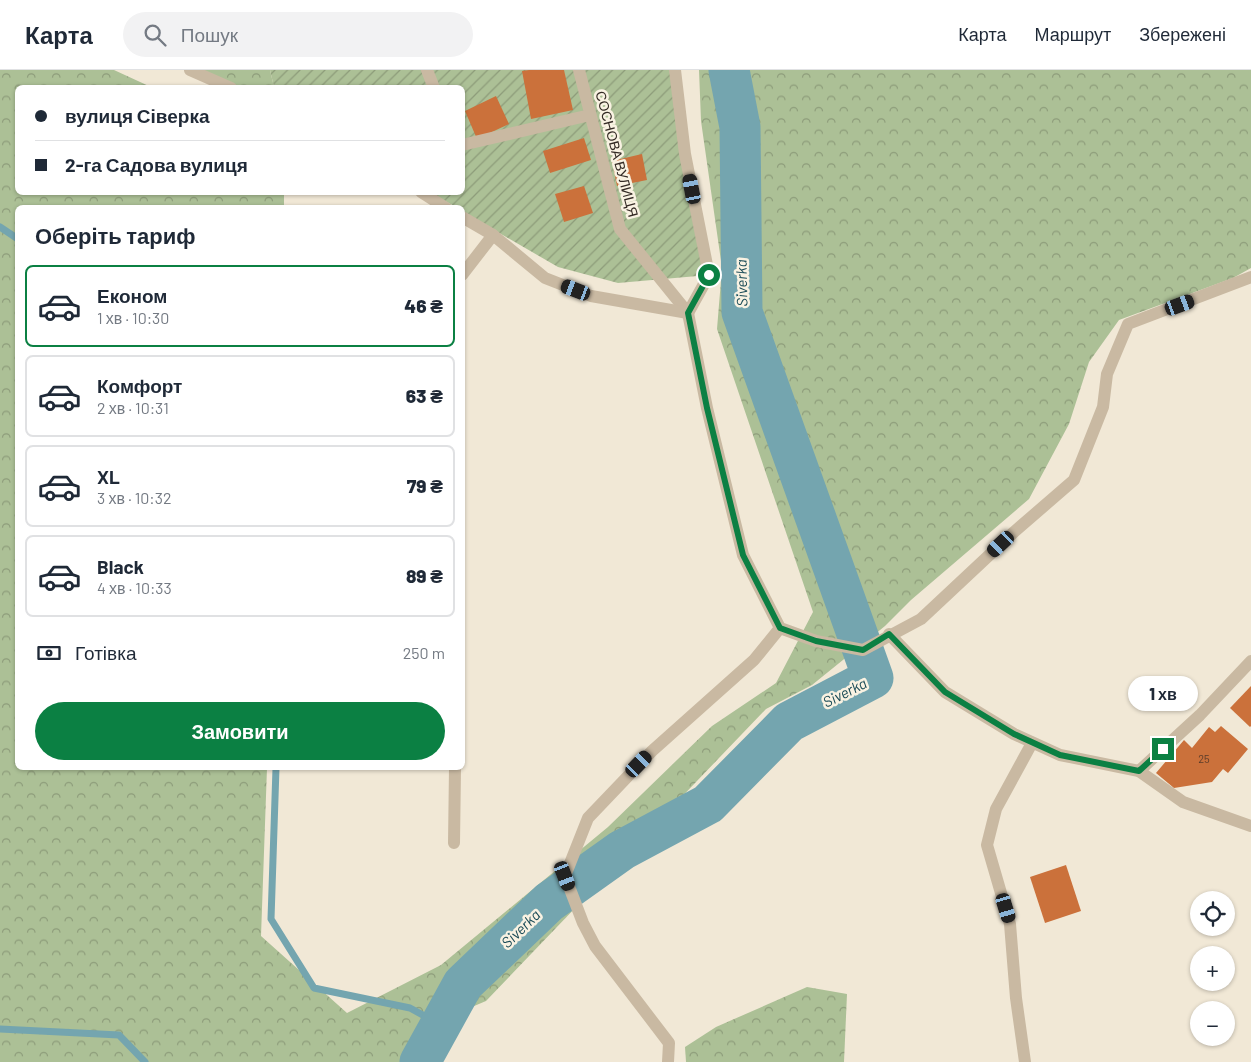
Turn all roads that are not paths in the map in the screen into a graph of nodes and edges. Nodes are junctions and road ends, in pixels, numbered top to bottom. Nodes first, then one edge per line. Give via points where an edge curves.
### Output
1 (190, 70) edge
2 (427, 70) edge
3 (579, 70) edge
4 (675, 70) edge
5 (224, 85) edge
6 (433, 85) edge
7 (590, 115) junction
8 (465, 144) edge
9 (426, 195) edge
10 (441, 205) edge
11 (465, 219) edge
12 (493, 235) junction
13 (465, 271) edge
14 (1251, 277) edge
15 (688, 313) junction
16 (780, 628) junction
17 (889, 634) junction
18 (1251, 660) edge
19 (1032, 743) junction
20 (455, 770) edge
21 (1139, 771) junction
22 (1251, 826) edge
23 (454, 843) dead end
24 (668, 1062) edge
25 (1025, 1062) edge

1 - 5 street
2 - 6 street
3 - 7 street, СОСНОВА ВУЛИЦЯ
4 - 15 street via 686,154 709,275
7 - 8 street
7 - 15 street, СОСНОВА ВУЛИЦЯ via 620,229
9 - 10 street
11 - 12 street
12 - 13 street
12 - 15 street via 544,278 591,296
14 - 17 street via 1128,324 1107,374 1103,407 1074,480 921,618
15 - 16 street via 707,408 743,555
16 - 17 street via 816,641 863,650
16 - 24 street via 754,660 652,751 588,818 565,876 595,946 669,1043
17 - 19 street via 945,692
18 - 21 street via 1200,715
19 - 21 street via 1060,755
19 - 25 street via 996,809 987,845 1010,924
20 - 23 street
21 - 22 street via 1183,802

